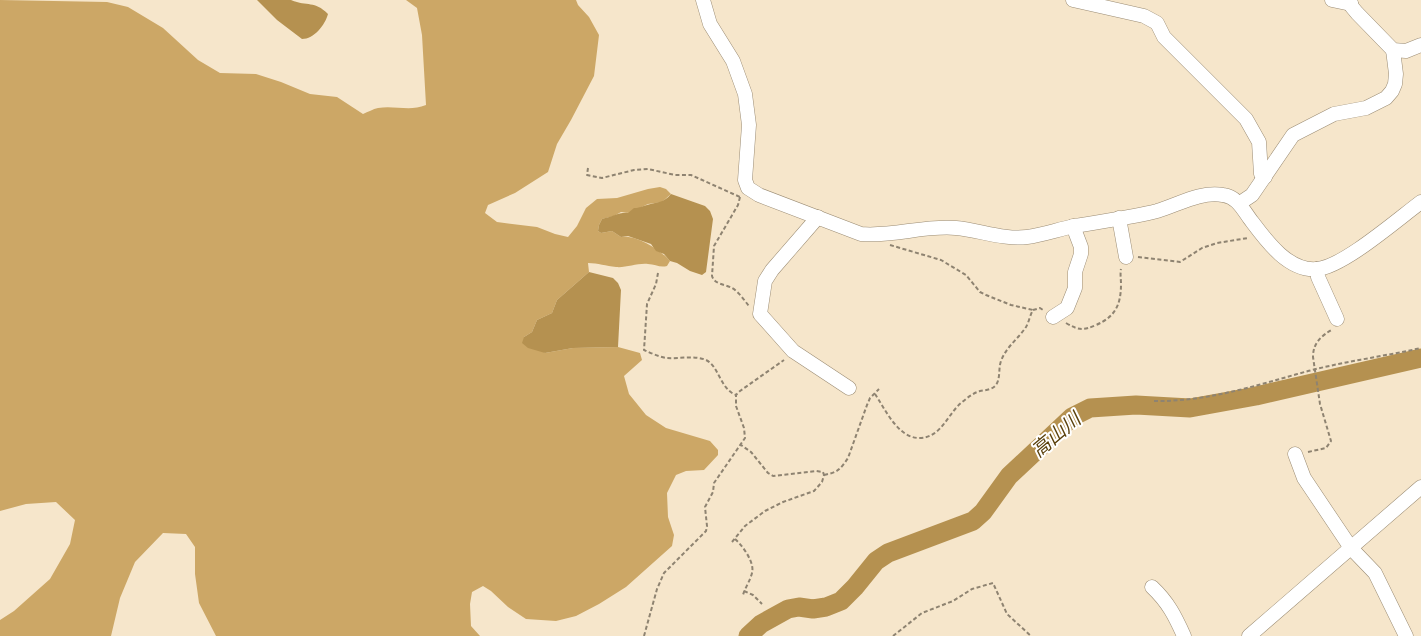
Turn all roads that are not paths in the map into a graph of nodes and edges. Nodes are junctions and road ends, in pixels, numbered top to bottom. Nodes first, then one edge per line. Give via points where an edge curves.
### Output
1 (703, 0) edge
2 (1073, 0) edge
3 (1332, 0) edge
4 (1350, 2) edge
5 (1421, 46) edge
6 (1392, 50) junction
7 (1265, 177) junction
8 (1421, 202) edge
9 (1240, 203) junction
10 (818, 217) junction
11 (1119, 218) junction
12 (1073, 226) junction
13 (1126, 257) road end
14 (1317, 269) junction
15 (1053, 316) road end
16 (1337, 319) road end
17 (849, 388) dead end
18 (1296, 454) road end
19 (1419, 493) edge
20 (1351, 548) junction
21 (1152, 587) dead end
22 (1184, 636) edge
23 (1249, 636) edge
24 (1406, 636) edge

1 - 10 street via 710,24 733,61 745,94 749,125 744,193 760,195
2 - 7 street via 1144,16 1157,23 1169,42 1246,118 1260,142 1261,174
3 - 4 street
4 - 6 street
5 - 6 street via 1406,51
6 - 7 street via 1395,84 1386,98 1366,108 1334,114 1293,135
7 - 9 street via 1252,195
8 - 14 street via 1340,261
9 - 11 street via 1222,194 1202,195 1158,210
9 - 14 street via 1262,233 1290,262
10 - 12 street via 862,234 880,235 920,228 955,228 1025,237
10 - 17 street via 765,281 760,314 793,351
11 - 12 street
11 - 13 street
12 - 15 street via 1081,246 1075,288 1067,308
14 - 16 street
18 - 20 street via 1304,478
19 - 20 street
20 - 23 street
20 - 24 street via 1375,573
21 - 22 street via 1165,599

